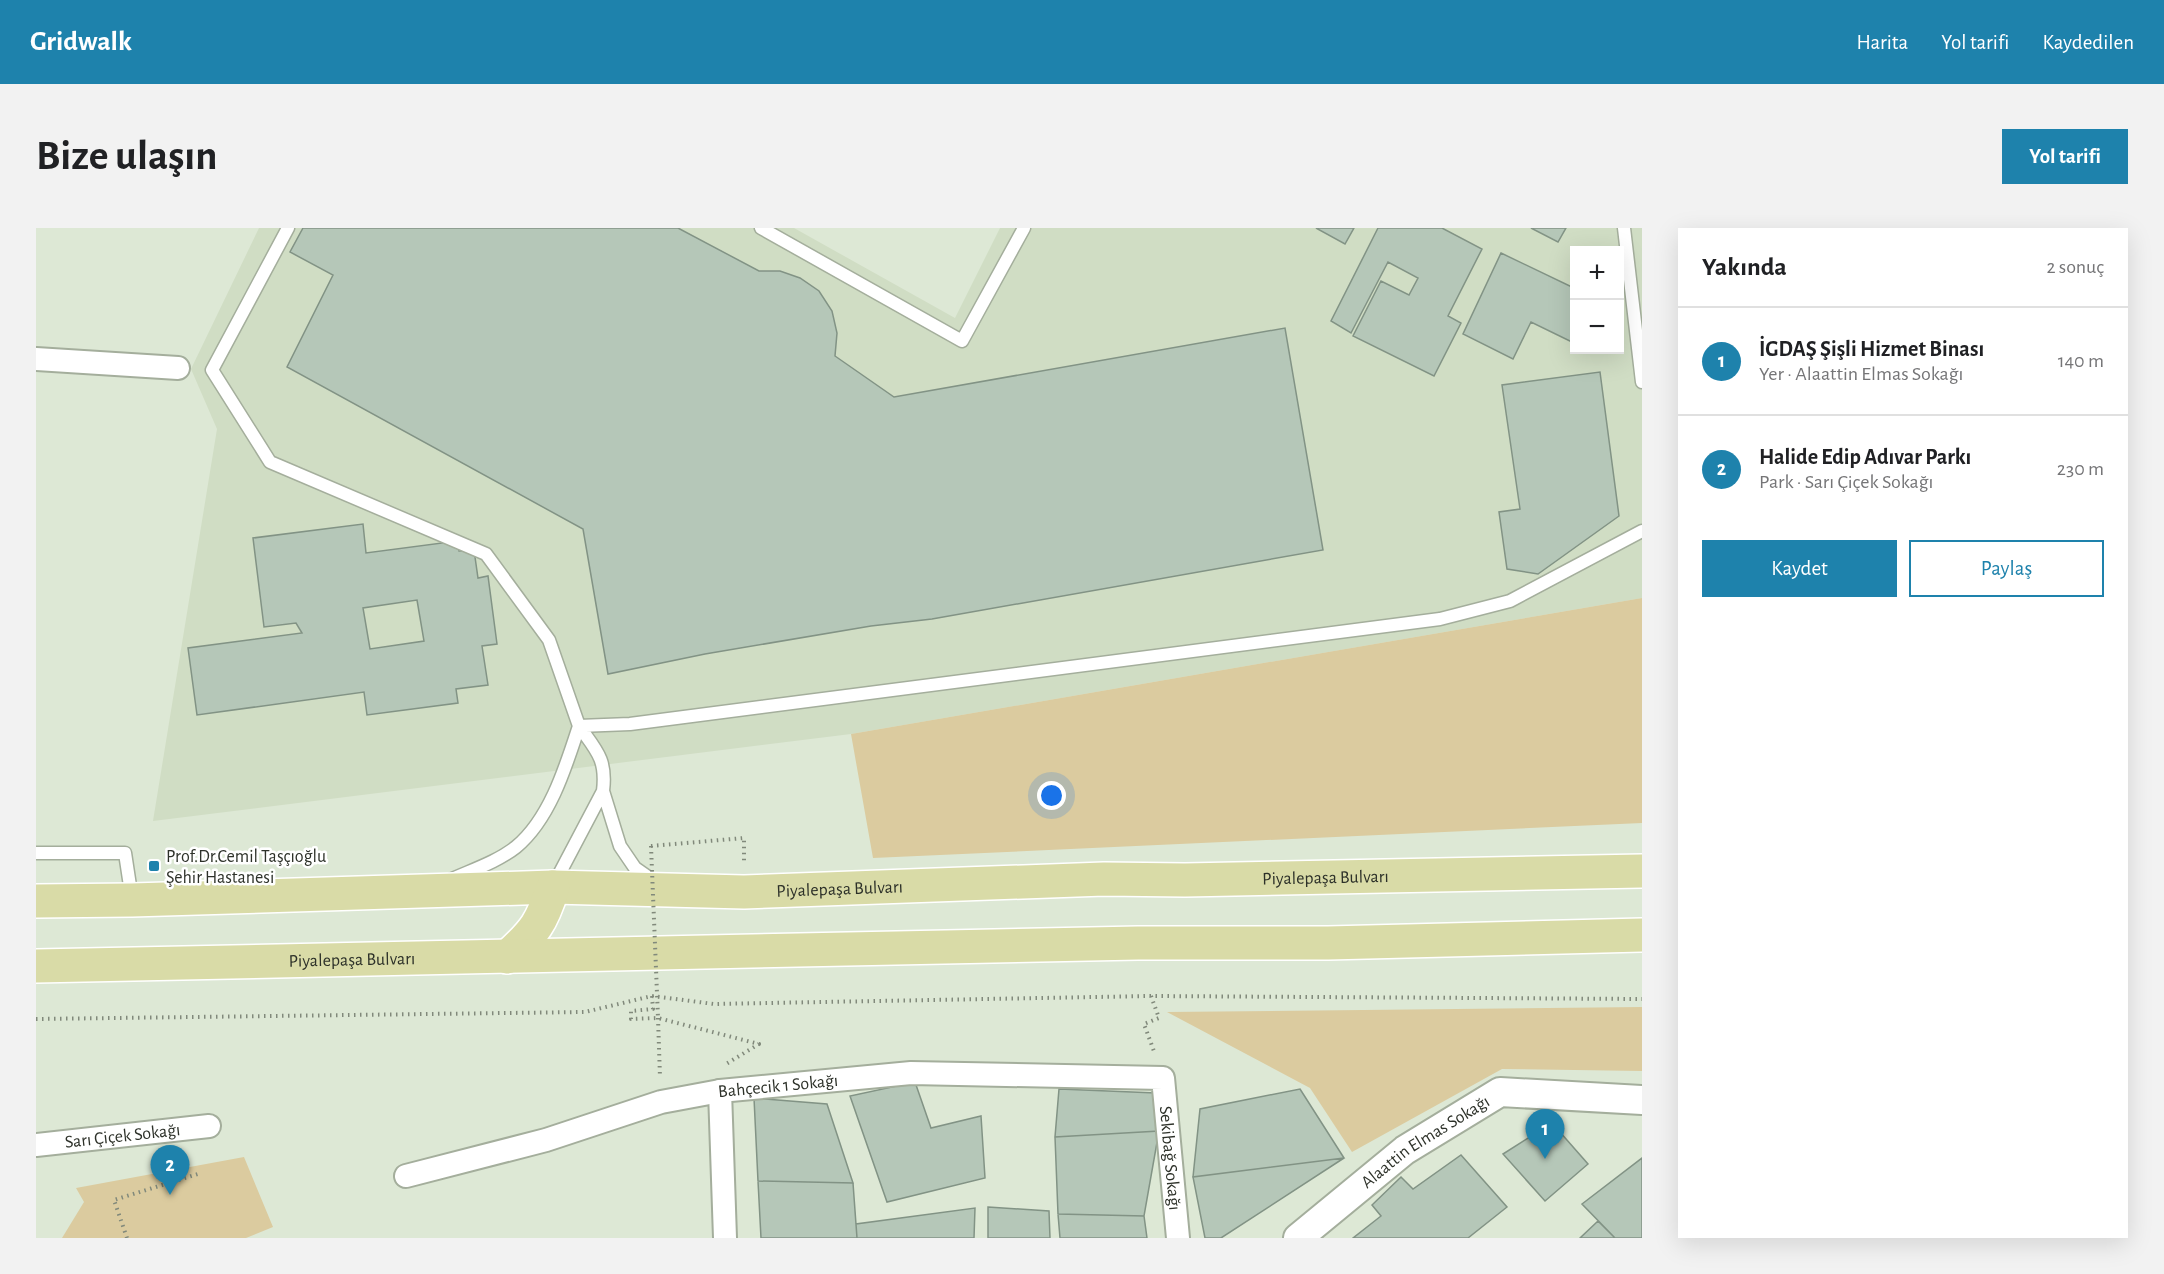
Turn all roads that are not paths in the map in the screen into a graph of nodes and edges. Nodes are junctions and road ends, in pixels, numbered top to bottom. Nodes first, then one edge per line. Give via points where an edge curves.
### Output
1 (288, 228) edge
2 (761, 228) edge
3 (1024, 228) edge
4 (1624, 228) edge
5 (36, 359) edge
6 (178, 368) dead end
7 (1642, 382) edge
8 (1642, 531) edge
9 (579, 726) junction
10 (603, 791) junction
11 (36, 853) edge
12 (1642, 871) edge
13 (553, 887) junction
14 (426, 891) junction
15 (668, 891) junction
16 (132, 900) junction
17 (36, 901) edge
18 (1642, 935) edge
19 (507, 957) junction
20 (36, 966) edge
21 (1163, 1078) joint
22 (720, 1091) junction
23 (1642, 1100) edge
24 (209, 1126) dead end
25 (36, 1145) edge
26 (406, 1176) dead end
27 (725, 1238) edge
28 (1178, 1238) edge
29 (1298, 1238) edge

1 - 9 lane via 212,370 270,462 486,554 549,640
2 - 3 lane via 962,341
4 - 7 lane
5 - 6 street
8 - 9 lane via 1510,601 1440,619 630,724
9 - 10 lane via 601,757
9 - 14 lane via 552,796 522,841 490,862
10 - 13 lane
10 - 15 lane via 620,846 635,868
11 - 16 lane via 125,853
12 - 15 main road, Piyalepaşa Bulvarı via 1104,879 744,892
13 - 14 main road, Piyalepaşa Bulvarı
13 - 15 main road, Piyalepaşa Bulvarı
13 - 19 main road via 535,929
14 - 16 main road, Piyalepaşa Bulvarı
16 - 17 main road, Piyalepaşa Bulvarı
18 - 19 main road, Piyalepaşa Bulvarı
19 - 20 main road, Piyalepaşa Bulvarı
21 - 22 street, Bahçecik 1 Sokağı via 911,1073
21 - 28 street, Sekibağ Sokağı
22 - 26 street, Bahçecik 1 Sokağı via 661,1102 546,1140
22 - 27 street
23 - 29 street, Alaattin Elmas Sokağı via 1500,1092 1405,1150
24 - 25 street, Sarı Çiçek Sokağı

